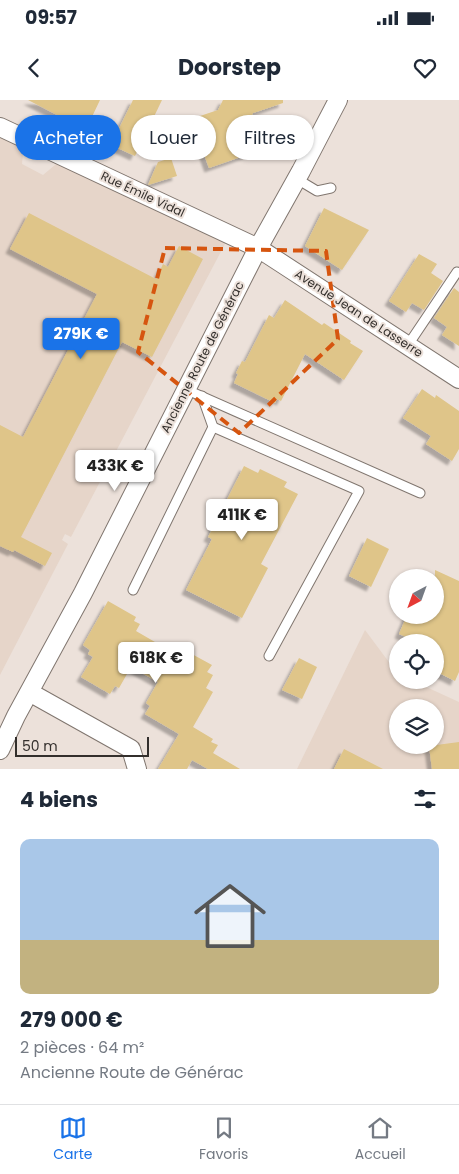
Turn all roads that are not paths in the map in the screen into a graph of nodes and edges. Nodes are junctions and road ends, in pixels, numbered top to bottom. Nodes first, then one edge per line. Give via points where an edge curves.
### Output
1 (338, 100) edge
2 (0, 127) edge
3 (297, 179) junction
4 (331, 188) dead end
5 (258, 248) junction
6 (457, 272) dead end
7 (408, 345) junction
8 (459, 379) edge
9 (185, 389) junction
10 (202, 396) junction
11 (212, 427) junction
12 (420, 493) dead end
13 (133, 590) dead end
14 (269, 656) dead end
15 (33, 694) junction
16 (0, 750) edge
17 (137, 769) edge

1 - 3 street, Ancienne Route de Générac
2 - 5 street, Rue Émile Vidal
3 - 4 lane via 317,191
3 - 5 street, Ancienne Route de Générac
5 - 7 street, Avenue Jean de Lasserre
5 - 9 street, Ancienne Route de Générac
6 - 7 lane
7 - 8 street, Avenue Jean de Lasserre
9 - 10 lane
9 - 15 street, Ancienne Route de Générac
10 - 11 lane
10 - 12 lane
11 - 13 lane
11 - 14 lane via 359,491
15 - 16 street, Ancienne Route de Générac
15 - 17 street via 131,749

